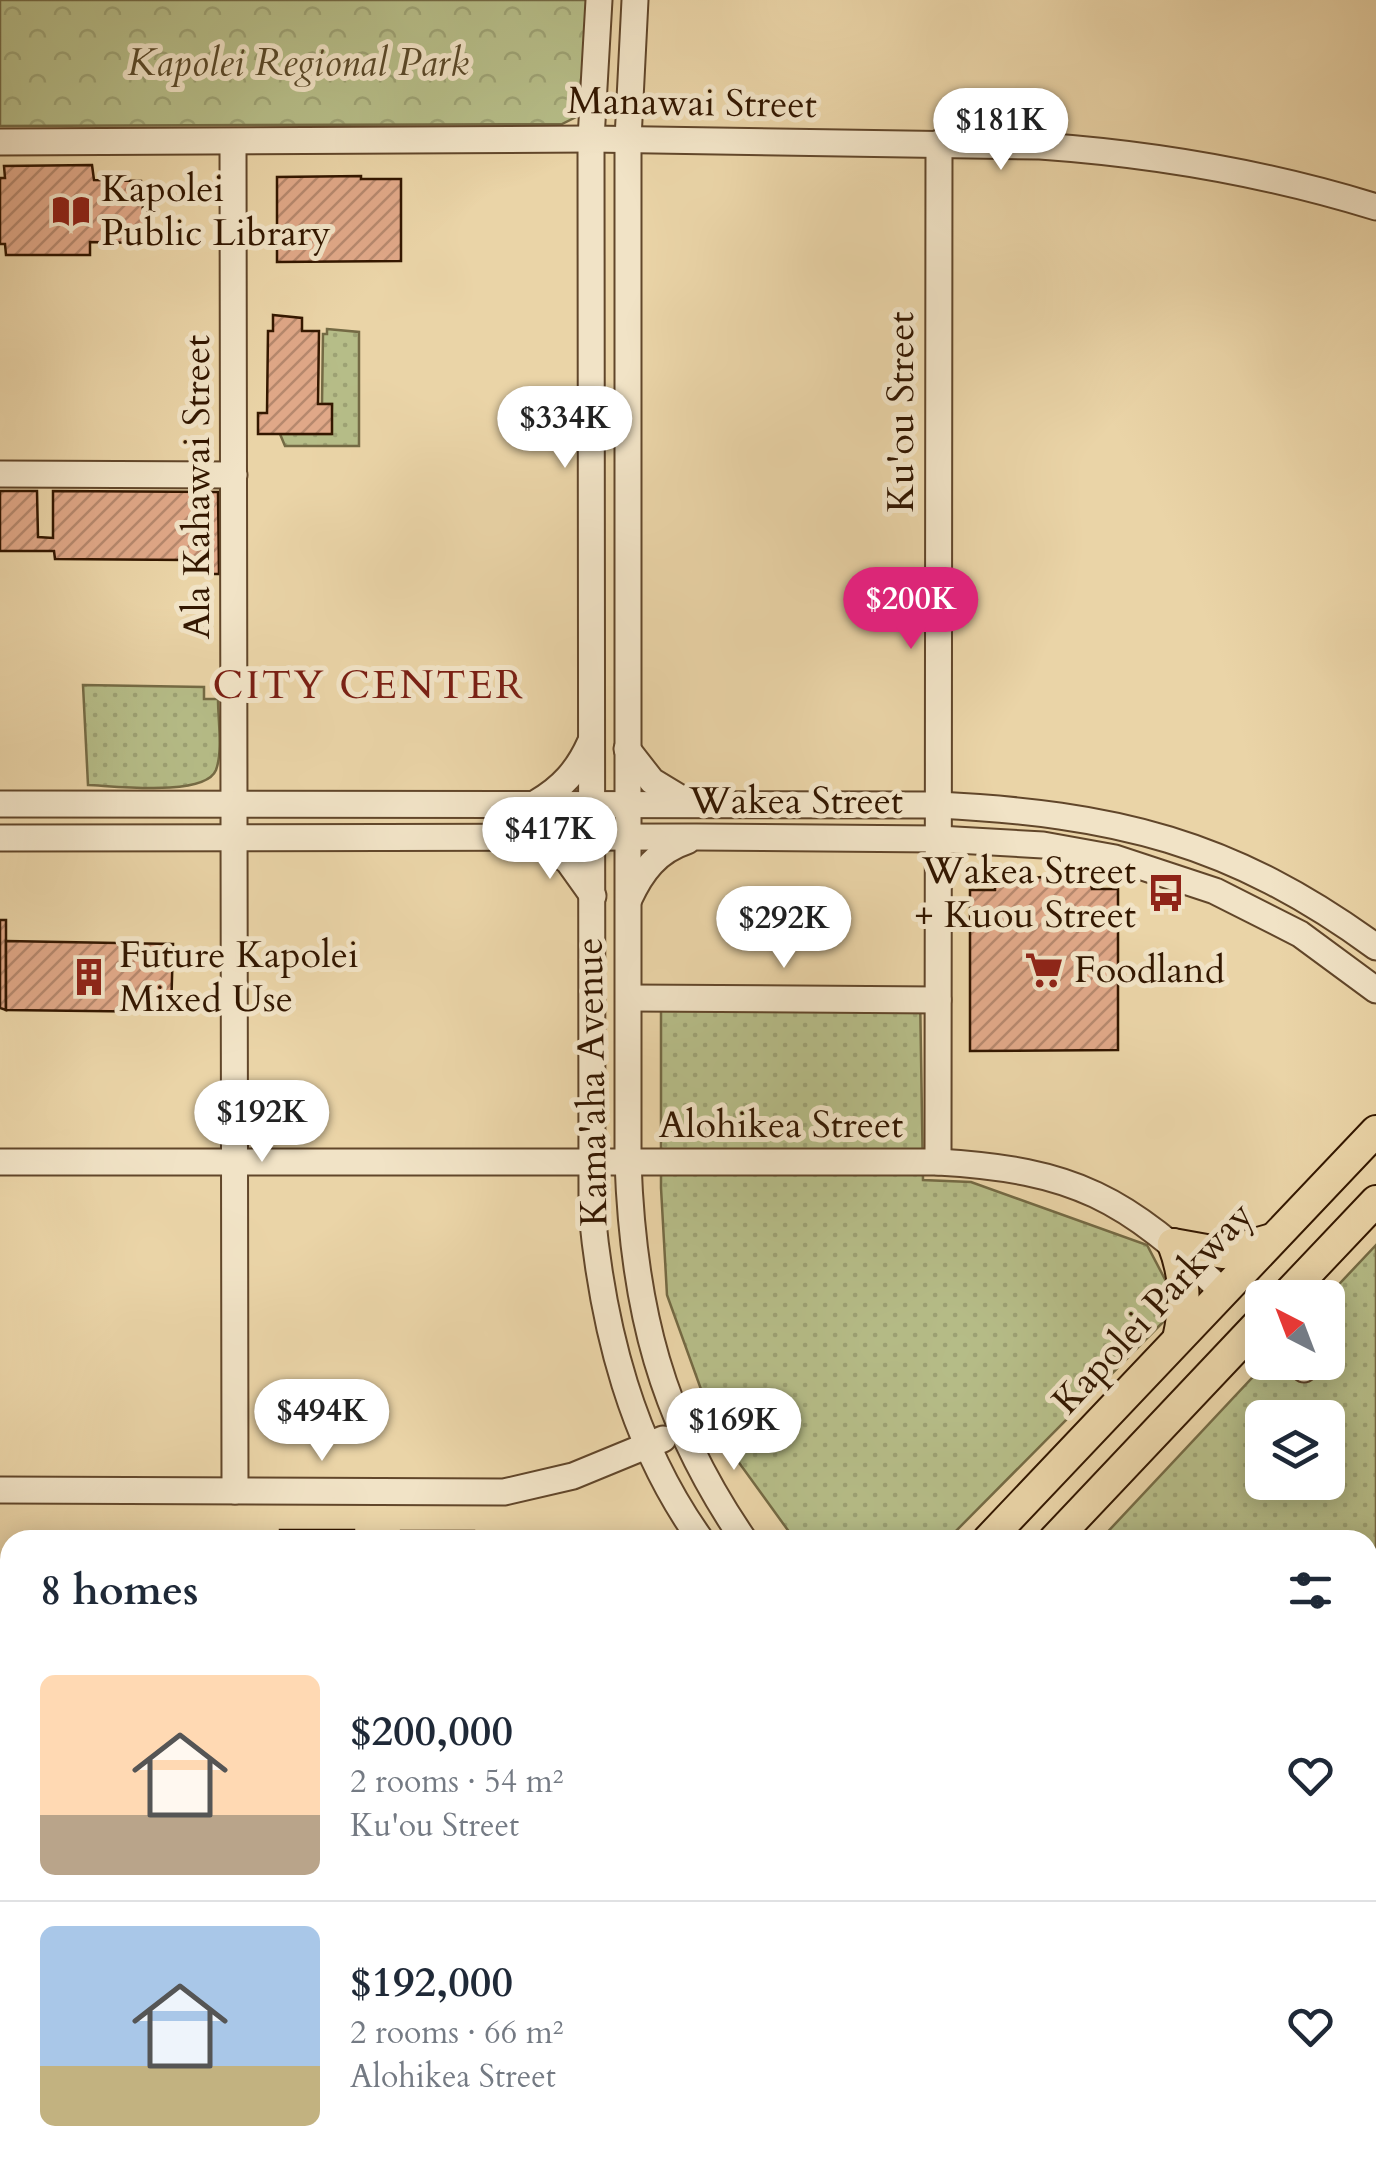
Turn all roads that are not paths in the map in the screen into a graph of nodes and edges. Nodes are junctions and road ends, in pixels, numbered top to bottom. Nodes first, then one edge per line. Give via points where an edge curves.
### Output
1 (599, 0) edge
2 (635, 0) edge
3 (592, 139) junction
4 (628, 139) junction
5 (0, 142) edge
6 (233, 142) junction
7 (938, 143) junction
8 (1376, 207) edge
9 (0, 474) edge
10 (234, 475) junction
11 (592, 738) junction
12 (628, 749) junction
13 (536, 803) junction
14 (592, 803) junction
15 (628, 803) junction
16 (689, 803) junction
17 (0, 804) edge
18 (236, 804) junction
19 (938, 805) junction
20 (696, 837) junction
21 (0, 838) edge
22 (235, 838) junction
23 (534, 838) junction
24 (593, 838) junction
25 (628, 838) junction
26 (938, 839) junction
27 (593, 896) junction
28 (628, 903) junction
29 (1376, 947) edge
30 (1376, 990) edge
31 (629, 998) junction
32 (938, 1000) junction
33 (1376, 1131) edge
34 (592, 1161) junction
35 (0, 1162) edge
36 (234, 1162) junction
37 (628, 1162) junction
38 (938, 1162) junction
39 (1376, 1201) edge
40 (1275, 1237) junction
41 (1173, 1244) junction
42 (1301, 1280) edge
43 (1223, 1292) junction
44 (1245, 1311) edge
45 (1178, 1339) junction
46 (1245, 1342) edge
47 (682, 1432) junction
48 (648, 1446) junction
49 (0, 1490) edge
50 (235, 1492) junction
51 (695, 1530) edge
52 (738, 1530) edge
53 (997, 1530) edge
54 (1064, 1530) edge

1 - 3 street, Kama'aha Avenue
2 - 4 street, Kama'aha Avenue
3 - 4 street, Manawai Street
3 - 6 street, Manawai Street
3 - 11 street, Kama'aha Avenue
4 - 7 street, Manawai Street
4 - 12 street, Kama'aha Avenue
5 - 6 street, Manawai Street
6 - 10 street, Ala Kahawai Street
7 - 8 street, Manawai Street via 1162,158
7 - 19 street, Ku'ou Street
9 - 10 street
10 - 18 street, Ala Kahawai Street
11 - 13 street via 568,780
11 - 14 street, Kama'aha Avenue
12 - 15 street, Kama'aha Avenue
12 - 16 street via 652,782
13 - 14 street, Wakea Street
13 - 18 street, Wakea Street
14 - 15 street, Wakea Street
14 - 24 street, Kama'aha Avenue
15 - 16 street, Wakea Street
15 - 25 street, Kama'aha Avenue
16 - 19 street, Wakea Street
17 - 18 street, Wakea Street
18 - 22 street, Ala Kahawai Street
19 - 26 street, Ku'ou Street
19 - 29 street, Wakea Street via 1047,812 1176,840 1273,883
20 - 25 street, Wakea Street
20 - 26 street, Wakea Street
20 - 28 street via 652,860
21 - 22 street, Wakea Street
22 - 23 street, Wakea Street
22 - 36 street, Ala Kahawai Street
23 - 24 street, Wakea Street
23 - 27 street via 568,861
24 - 25 street, Wakea Street
24 - 27 street, Kama'aha Avenue
25 - 28 street, Kama'aha Avenue
26 - 30 street, Wakea Street via 1084,851 1186,880 1300,934
26 - 32 street, Ku'ou Street
27 - 34 street, Kama'aha Avenue
28 - 31 street, Kama'aha Avenue
31 - 32 street
31 - 37 street, Kama'aha Avenue
32 - 38 street, Ku'ou Street
33 - 40 main road, Kapolei Parkway
34 - 36 street, Alohikea Street
34 - 37 street, Alohikea Street
34 - 48 street, Kama'aha Avenue via 607,1322
35 - 36 street, Alohikea Street
36 - 50 street, Ala Kahawai Street
37 - 38 street, Alohikea Street
37 - 47 street, Kama'aha Avenue via 631,1241 644,1319
38 - 41 street, Alohikea Street via 1016,1169 1072,1183 1124,1208
39 - 42 main road
40 - 41 main road via 1223,1254
40 - 43 main road, Kapolei Parkway
41 - 43 street, Alohikea Street
41 - 45 main road via 1185,1293
43 - 44 main road
43 - 45 main road, Kapolei Parkway
45 - 53 main road, Kapolei Parkway
46 - 54 main road
47 - 48 street
47 - 52 street, Kama'aha Avenue
48 - 50 street via 573,1476 504,1492
48 - 51 street, Kama'aha Avenue
49 - 50 street

